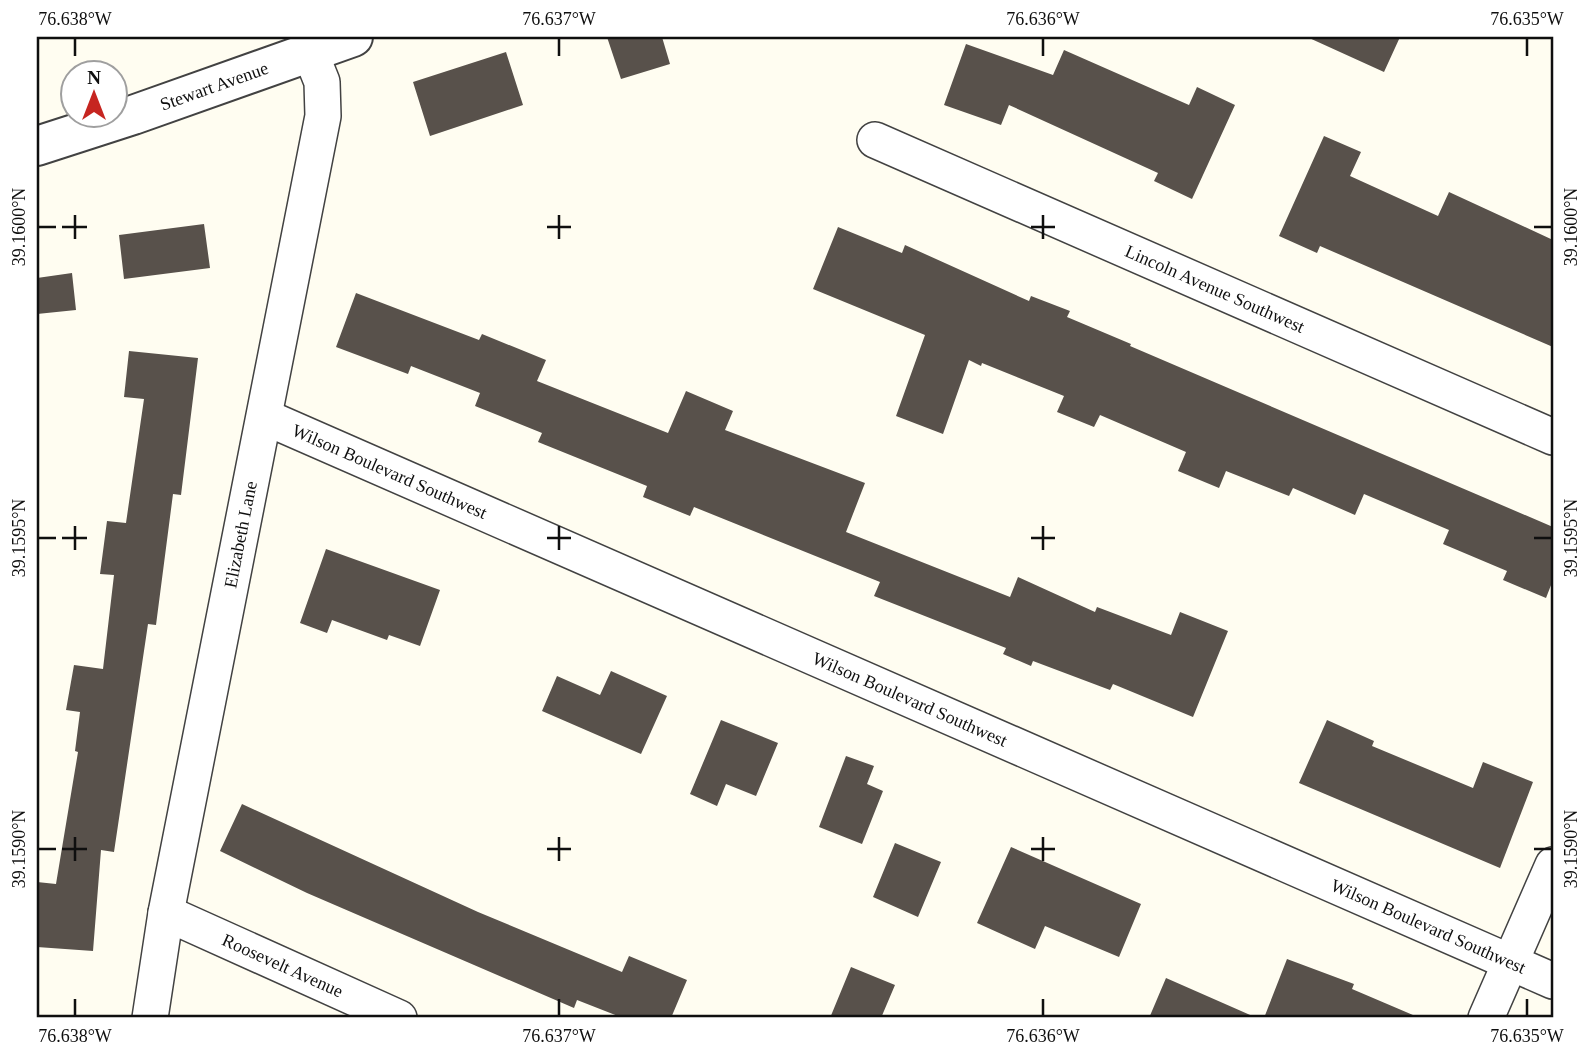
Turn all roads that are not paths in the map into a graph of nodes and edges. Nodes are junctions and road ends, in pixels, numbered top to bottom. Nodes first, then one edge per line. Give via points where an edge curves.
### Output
1 (353, 37) edge
2 (310, 52) junction
3 (876, 140) dead end
4 (37, 146) edge
5 (265, 418) junction
6 (1553, 437) edge
7 (1553, 865) edge
8 (166, 913) junction
9 (1510, 962) junction
10 (1553, 981) edge
11 (150, 1018) edge
12 (399, 1018) edge
13 (1486, 1018) edge

1 - 2 street, Stewart Avenue
2 - 4 street, Stewart Avenue
2 - 5 street, Elizabeth Lane via 321,82 323,117
3 - 6 street, Lincoln Avenue Southwest
5 - 8 street, Elizabeth Lane
5 - 9 street, Wilson Boulevard Southwest
7 - 9 street
8 - 11 street, Elizabeth Lane
8 - 12 street, Roosevelt Avenue
9 - 10 street, Wilson Boulevard Southwest
9 - 13 street

